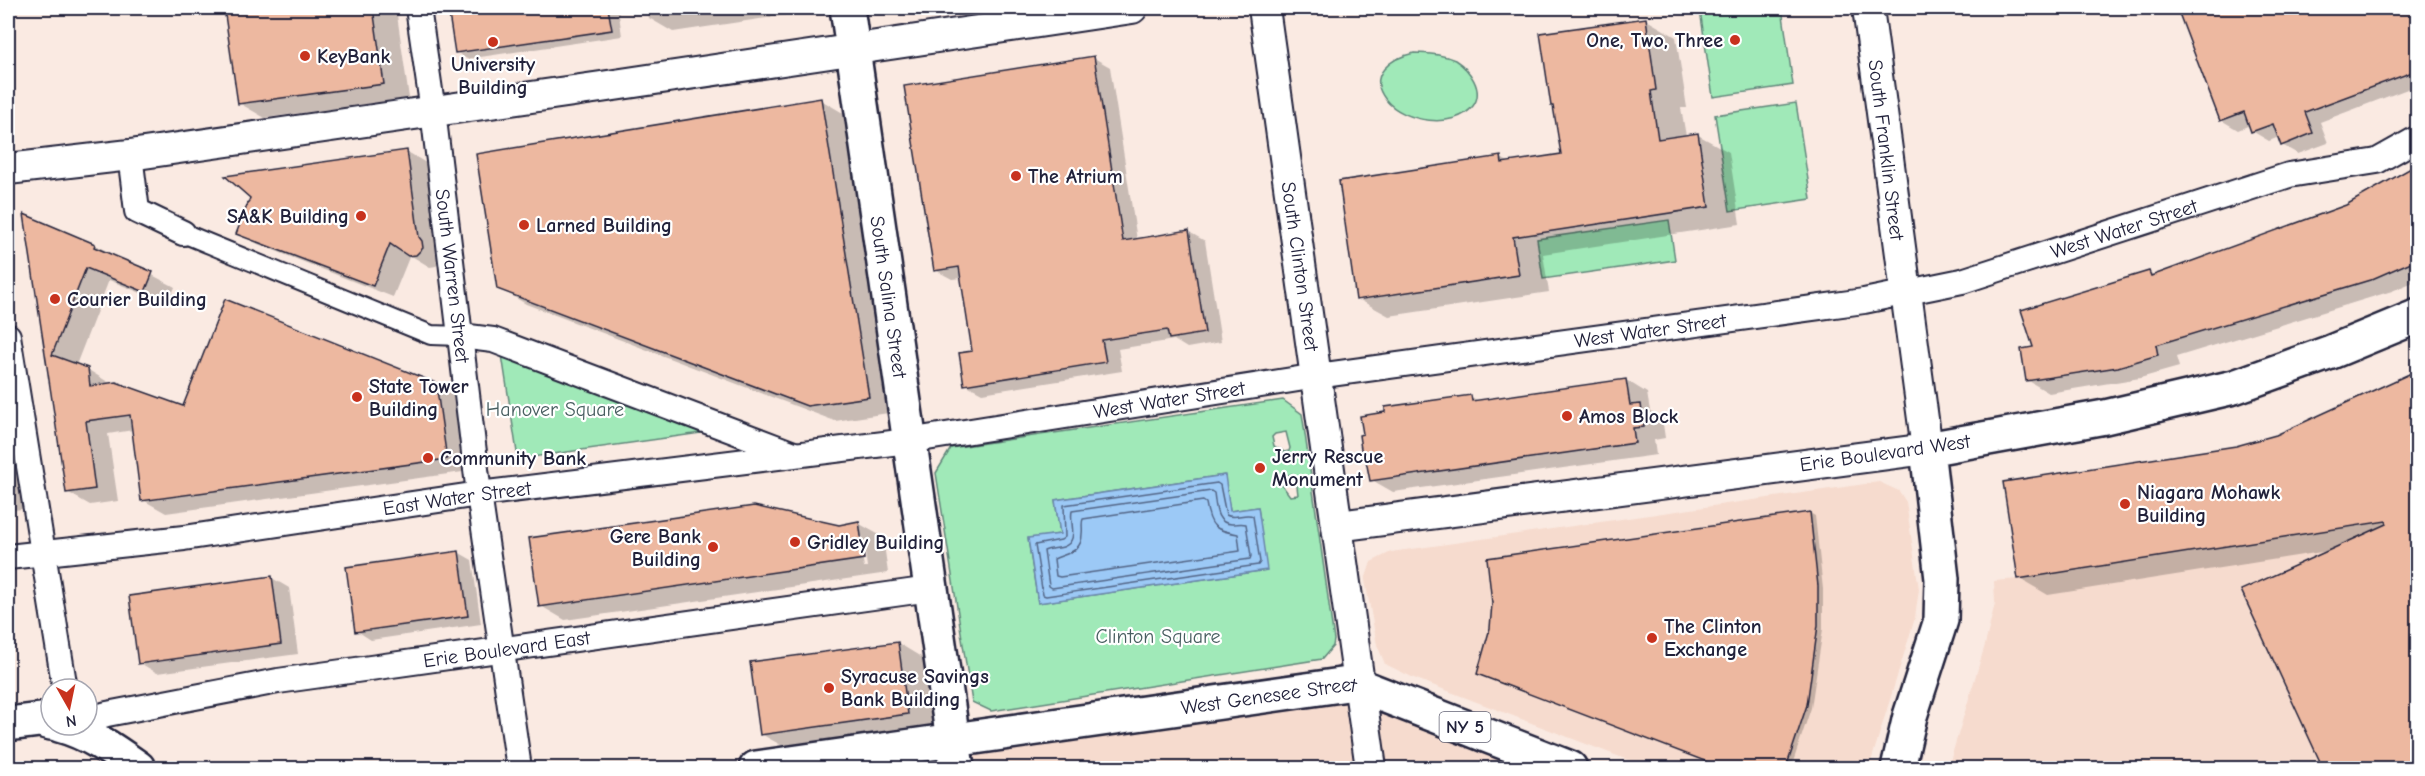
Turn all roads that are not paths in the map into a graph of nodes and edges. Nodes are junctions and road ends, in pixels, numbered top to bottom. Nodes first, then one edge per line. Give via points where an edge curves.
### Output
1 (418, 8) edge
2 (847, 8) edge
3 (1132, 8) edge
4 (1264, 8) edge
5 (1868, 8) edge
6 (853, 50) junction
7 (433, 111) junction
8 (2418, 138) edge
9 (2418, 153) edge
10 (130, 155) junction
11 (2377, 161) junction
12 (8, 170) edge
13 (183, 233) joint
14 (1904, 292) junction
15 (2418, 316) edge
16 (8, 336) edge
17 (461, 336) junction
18 (1317, 376) junction
19 (908, 441) junction
20 (1927, 449) junction
21 (796, 454) junction
22 (479, 494) junction
23 (1338, 526) junction
24 (42, 554) junction
25 (8, 557) edge
26 (930, 589) junction
27 (502, 650) junction
28 (63, 677) edge
29 (1360, 686) junction
30 (99, 716) edge
31 (39, 720) edge
32 (8, 724) edge
33 (93, 737) edge
34 (954, 754) edge
35 (138, 768) edge
36 (519, 768) edge
37 (756, 768) edge
38 (1371, 768) edge
39 (1570, 768) edge
40 (1898, 768) edge

1 - 7 street, South Warren Street
2 - 6 main road, South Salina Street
3 - 6 street
4 - 18 street, South Clinton Street
5 - 14 street, South Franklin Street
6 - 7 street
6 - 19 main road, South Salina Street
7 - 10 street
7 - 17 street, South Warren Street
8 - 11 street, West Water Street
9 - 11 street, West Water Street
10 - 12 street
10 - 13 street via 136,211
11 - 14 street, West Water Street via 2289,175 1962,281
13 - 17 street via 431,334
14 - 18 street, West Water Street via 1864,301
14 - 20 street, South Franklin Street
15 - 20 main road, Erie Boulevard West via 2234,387 2105,417
16 - 24 street
17 - 21 street via 494,340
17 - 22 street, South Warren Street
18 - 19 street, West Water Street
18 - 23 street, South Clinton Street
19 - 21 street, East Water Street
19 - 26 main road, South Salina Street
20 - 23 street, Erie Boulevard West
20 - 40 main road via 1942,579 1941,620
21 - 22 street, East Water Street
22 - 24 street, East Water Street via 184,538
22 - 27 street, South Warren Street
23 - 29 street, South Clinton Street
24 - 25 street, East Water Street
24 - 28 street
26 - 27 street, Erie Boulevard East
26 - 34 main road, South Salina Street
27 - 30 street, Erie Boulevard East via 278,681
27 - 36 street, South Warren Street
29 - 34 main road, West Genesee Street / NY 5 via 1348,684
29 - 38 street, South Clinton Street
29 - 39 main road, West Genesee Street / NY 5
31 - 32 main road, Erie Boulevard East
33 - 35 main road
34 - 37 main road, NY 5

